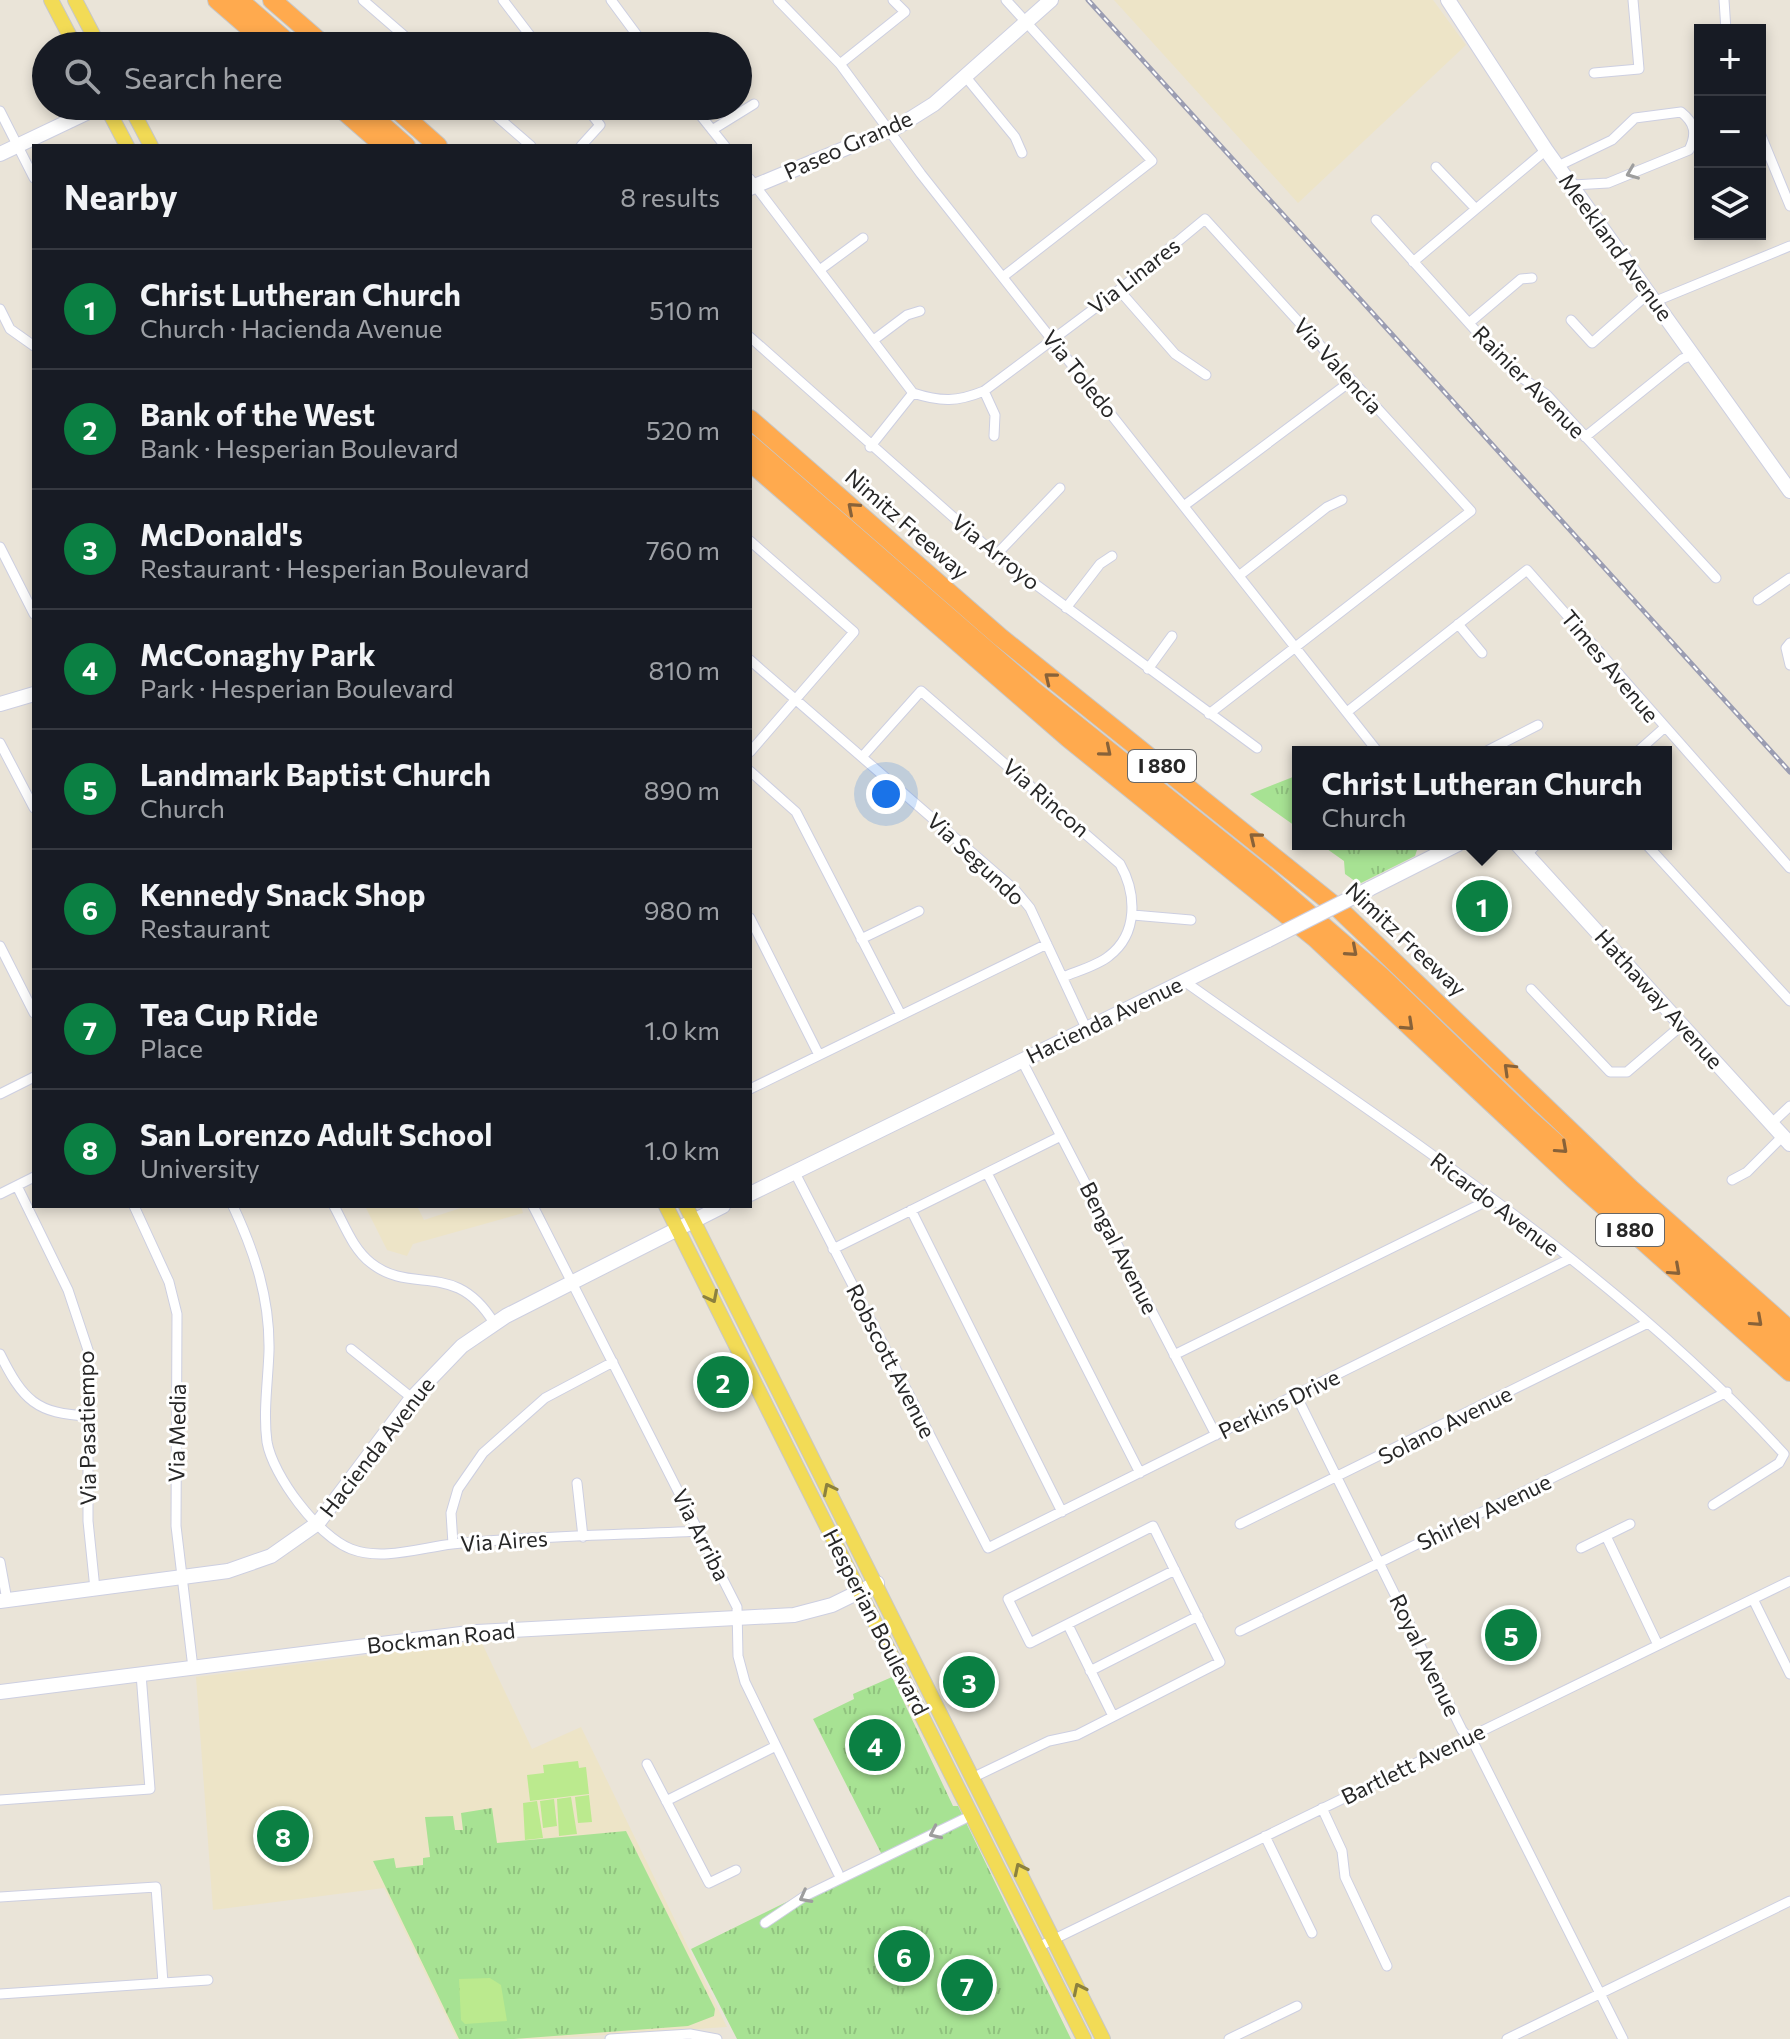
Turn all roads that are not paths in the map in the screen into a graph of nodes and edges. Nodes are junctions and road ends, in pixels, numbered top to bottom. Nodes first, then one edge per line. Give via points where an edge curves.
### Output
1 (51, 0) edge
2 (75, 0) edge
3 (217, 0) edge
4 (239, 0) edge
5 (272, 0) edge
6 (363, 0) edge
7 (503, 0) edge
8 (611, 0) edge
9 (778, 0) edge
10 (893, 0) edge
11 (1006, 0) edge
12 (1051, 0) edge
13 (1448, 0) edge
14 (1633, 0) edge
15 (1724, 0) edge
16 (1027, 23) junction
17 (1726, 24) edge
18 (68, 32) edge
19 (92, 32) edge
20 (254, 32) edge
21 (276, 32) edge
22 (309, 32) edge
23 (400, 32) edge
24 (527, 32) edge
25 (635, 32) edge
26 (840, 64) junction
27 (1594, 73) dead end
28 (965, 76) junction
29 (0, 111) edge
30 (72, 120) edge
31 (111, 120) edge
32 (137, 120) edge
33 (353, 120) edge
34 (377, 120) edge
35 (409, 120) edge
36 (501, 120) edge
37 (596, 120) edge
38 (704, 120) edge
39 (728, 120) edge
40 (712, 130) junction
41 (888, 131) junction
42 (126, 144) edge
43 (150, 144) edge
44 (382, 144) edge
45 (404, 144) edge
46 (436, 144) edge
47 (529, 144) edge
48 (583, 144) edge
49 (723, 144) edge
50 (18, 145) junction
51 (1766, 148) edge
52 (1546, 150) junction
53 (1022, 153) dead end
54 (0, 154) edge
55 (1558, 166) junction
56 (1436, 167) dead end
57 (32, 174) edge
58 (1573, 185) junction
59 (752, 186) edge
60 (752, 187) edge
61 (1790, 206) edge
62 (1476, 209) junction
63 (1205, 219) joint
64 (1376, 220) dead end
65 (863, 238) dead end
66 (1790, 246) edge
67 (1413, 262) junction
68 (821, 269) junction
69 (1004, 276) junction
70 (1532, 278) dead end
71 (1119, 290) junction
72 (1653, 296) junction
73 (0, 309) edge
74 (920, 311) dead end
75 (1571, 320) dead end
76 (1469, 323) junction
77 (752, 339) edge
78 (875, 339) junction
79 (1052, 339) junction
80 (32, 345) edge
81 (1693, 355) junction
82 (1206, 375) dead end
83 (1351, 381) junction
84 (984, 391) junction
85 (913, 393) junction
86 (752, 421) edge
87 (994, 436) dead end
88 (1585, 437) junction
89 (752, 446) edge
90 (870, 447) junction
91 (752, 464) edge
92 (1060, 488) dead end
93 (1790, 491) edge
94 (1342, 500) dead end
95 (1185, 505) junction
96 (752, 543) edge
97 (0, 547) edge
98 (996, 555) junction
99 (1112, 556) dead end
100 (1240, 575) junction
101 (1716, 578) dead end
102 (1790, 578) edge
103 (1758, 600) dead end
104 (1066, 608) junction
105 (32, 610) edge
106 (1458, 624) junction
107 (1172, 636) dead end
108 (1790, 643) edge
109 (1295, 646) junction
110 (1482, 653) dead end
111 (752, 662) edge
112 (1790, 665) edge
113 (1148, 669) junction
114 (32, 695) edge
115 (794, 700) junction
116 (0, 704) edge
117 (1347, 712) junction
118 (1209, 714) junction
119 (1538, 725) dead end
120 (1664, 728) junction
121 (0, 743) edge
122 (1373, 746) edge
123 (1497, 746) edge
124 (1644, 746) edge
125 (1257, 748) dead end
126 (752, 750) edge
127 (862, 757) junction
128 (752, 773) edge
129 (32, 804) edge
130 (1206, 830) junction
131 (1434, 850) edge
132 (1530, 850) edge
133 (1652, 850) edge
134 (1222, 862) junction
135 (1790, 868) edge
136 (919, 911) dead end
137 (1133, 915) junction
138 (1191, 920) dead end
139 (752, 922) edge
140 (861, 939) junction
141 (1047, 944) junction
142 (0, 946) edge
143 (1063, 977) junction
144 (1184, 981) junction
145 (1531, 989) dead end
146 (1790, 1001) edge
147 (32, 1009) edge
148 (901, 1015) junction
149 (1682, 1025) junction
150 (1086, 1028) junction
151 (819, 1055) junction
152 (1022, 1061) junction
153 (32, 1078) edge
154 (752, 1088) edge
155 (0, 1094) edge
156 (1790, 1106) edge
157 (1772, 1123) junction
158 (1061, 1136) junction
159 (1786, 1140) edge
160 (795, 1173) junction
161 (987, 1173) junction
162 (32, 1178) edge
163 (1732, 1180) dead end
164 (17, 1186) junction
165 (752, 1193) edge
166 (0, 1194) edge
167 (1491, 1199) junction
168 (135, 1208) edge
169 (234, 1208) edge
170 (335, 1208) edge
171 (534, 1208) edge
172 (667, 1208) edge
173 (687, 1208) edge
174 (719, 1208) edge
175 (911, 1210) junction
176 (693, 1220) junction
177 (677, 1228) junction
178 (833, 1249) junction
179 (1569, 1259) junction
180 (572, 1281) junction
181 (494, 1323) junction
182 (1648, 1323) junction
183 (1790, 1330) edge
184 (732, 1336) junction
185 (351, 1349) dead end
186 (1790, 1351) edge
187 (0, 1354) edge
188 (1174, 1355) junction
189 (613, 1362) junction
190 (1790, 1372) edge
191 (777, 1388) junction
192 (760, 1391) junction
193 (1727, 1392) junction
194 (1297, 1397) junction
195 (412, 1398) junction
196 (89, 1416) junction
197 (1216, 1435) junction
198 (809, 1450) junction
199 (1140, 1473) junction
200 (1337, 1479) junction
201 (577, 1483) dead end
202 (1713, 1505) dead end
203 (1062, 1512) junction
204 (318, 1523) junction
205 (1240, 1524) dead end
206 (1630, 1524) dead end
207 (700, 1531) junction
208 (1606, 1536) junction
209 (583, 1537) junction
210 (453, 1544) junction
211 (988, 1548) joint
212 (1581, 1548) dead end
213 (0, 1562) edge
214 (1380, 1564) junction
215 (1175, 1570) junction
216 (183, 1577) junction
217 (1790, 1581) edge
218 (877, 1583) junction
219 (95, 1589) junction
220 (861, 1592) junction
221 (1753, 1599) junction
222 (3, 1600) edge
223 (1198, 1616) junction
224 (738, 1619) junction
225 (1068, 1625) junction
226 (1240, 1631) dead end
227 (1658, 1645) junction
228 (193, 1668) junction
229 (1090, 1671) junction
230 (141, 1674) junction
231 (1790, 1674) edge
232 (0, 1692) edge
233 (1113, 1716) junction
234 (928, 1724) junction
235 (1468, 1737) junction
236 (956, 1741) junction
237 (774, 1747) junction
238 (647, 1764) dead end
239 (974, 1777) junction
240 (0, 1800) edge
241 (666, 1801) junction
242 (1322, 1808) junction
243 (972, 1815) junction
244 (1265, 1836) junction
245 (736, 1870) dead end
246 (838, 1873) dead end
247 (0, 1897) edge
248 (1790, 1901) edge
249 (765, 1923) dead end
250 (1312, 1933) dead end
251 (1055, 1939) junction
252 (1036, 1948) junction
253 (1387, 1966) dead end
254 (208, 1980) dead end
255 (163, 1983) junction
256 (0, 1994) edge
257 (1601, 1995) junction
258 (1297, 2006) dead end
259 (633, 2038) edge
260 (610, 2039) edge
261 (717, 2039) edge
262 (1084, 2039) edge
263 (1103, 2039) edge
264 (1229, 2039) edge
265 (1507, 2039) edge
266 (1623, 2039) edge

1 - 18 main road
2 - 19 main road
3 - 20 highway
4 - 21 highway
5 - 22 highway
6 - 23 street
7 - 24 street
8 - 25 street
9 - 26 street, Via Toledo
10 - 26 street via 905,12
11 - 16 street
12 - 16 street, Paseo Grande
13 - 52 street, Meekland Avenue
14 - 27 street via 1639,69
15 - 17 street
16 - 28 street, Paseo Grande
16 - 69 street via 1152,161
26 - 41 street, Via Toledo
28 - 41 street, Paseo Grande via 934,104
28 - 53 street
29 - 50 street
30 - 50 street
31 - 42 main road
32 - 43 main road
33 - 44 highway
34 - 45 highway
35 - 46 highway
36 - 47 street
37 - 48 street via 600,125
38 - 40 street
39 - 40 street
40 - 49 street
41 - 59 street, Paseo Grande
41 - 69 street, Via Toledo
50 - 54 street
50 - 57 street
51 - 61 street
52 - 55 street, Meekland Avenue
52 - 62 street
55 - 58 street, Meekland Avenue
55 -> 58 street via 1612,140 1635,118 1681,112 1690,120 1694,129 1689,150 1608,183
56 - 62 street
58 - 72 street, Meekland Avenue
60 - 68 street
62 - 67 street
63 - 71 street, Via Linares
63 - 83 street, Via Valencia
64 - 67 street, Rainier Avenue
65 - 68 street
66 - 72 street
67 - 76 street, Rainier Avenue
68 - 78 street
69 - 79 street, Via Toledo
70 - 76 street via 1521,279
71 - 79 street, Via Linares
71 - 82 street via 1175,354
72 - 75 street via 1592,343
72 - 81 street, Meekland Avenue
73 - 80 street via 10,329
74 - 78 street
76 - 88 street, Rainier Avenue via 1512,371 1547,395
77 - 90 street, Via Arroyo
78 - 85 street
79 - 84 street, Via Linares
79 - 95 street, Via Toledo
81 - 88 street
81 - 93 street, Meekland Avenue
83 - 95 street
83 - 109 street, Via Valencia via 1471,511
84 - 85 street, Via Linares via 938,401
84 - 87 street via 995,415
85 - 90 street
183 -> 86 highway, Nimitz Freeway / I 880 via 1631,1189 1340,910 1000,637
88 - 101 street, Rainier Avenue
89 -> 130 highway, I 880 via 1033,690
90 - 98 street, Via Arroyo
91 - 134 highway, I 880 via 1068,738
92 - 98 street
94 - 100 street
95 - 100 street, Via Toledo
96 - 115 street via 854,632
97 - 105 street
98 - 104 street, Via Arroyo
99 - 104 street
100 - 109 street, Via Toledo
102 - 103 street
104 - 113 street, Via Arroyo
106 - 110 street
106 - 117 street
106 - 120 street, Times Avenue via 1527,570
107 - 113 street
108 - 112 street
109 - 117 street, Via Toledo
109 - 118 street
111 - 115 street, Via Segundo
113 - 118 street, Via Arroyo
114 - 116 street
115 - 126 street
115 - 127 street, Via Segundo
117 - 122 street, Via Toledo
118 - 125 street, Via Arroyo
119 - 123 street
120 - 124 street
120 - 135 street, Times Avenue
121 - 129 street
127 - 137 street, Via Rincon via 921,691 1120,864
127 - 141 street, Via Segundo via 1015,890
128 - 140 street via 796,812
130 - 134 highway
130 -> 186 highway, I 880 via 1380,975 1527,1117
131 - 144 street, Hacienda Avenue, bridge via 1369,889
132 - 149 street, Hathaway Avenue
133 - 146 street
134 -> 190 highway, I 880 via 1315,938 1549,1158
136 - 140 street
137 - 138 street
137 - 143 street via 1124,939 1108,957
139 - 151 street
140 - 148 street
141 - 143 street, Via Segundo
141 - 148 street
142 - 147 street
143 - 150 street, Via Segundo
144 - 150 street, Hacienda Avenue
144 - 167 street, Ricardo Avenue
145 - 149 street via 1610,1072 1627,1072
148 - 151 street
149 - 157 street, Hathaway Avenue
150 - 152 street, Hacienda Avenue
151 - 154 street
152 - 158 street, Bengal Avenue
152 - 160 street, Hacienda Avenue
153 - 155 street
156 - 157 street
157 - 159 street, Hathaway Avenue
158 - 161 street
158 - 188 street, Bengal Avenue
159 - 163 street
160 - 165 street, Hacienda Avenue
160 - 178 street, Robscott Avenue
161 - 175 street
161 - 199 street
162 - 164 street
164 - 166 street
164 - 196 street, Via Pasatiempo via 81,1324 89,1360
167 - 179 street, Ricardo Avenue
167 - 188 street
168 - 216 street, Via Media via 169,1282 177,1314 176,1526
169 - 204 street, Via Aires via 256,1259 268,1316 265,1422 272,1461 284,1485
170 - 181 street via 358,1250 373,1265 451,1283 477,1301
171 - 180 street, Via Arriba
172 - 177 main road, Hesperian Boulevard
173 - 176 main road, Hesperian Boulevard
174 - 176 street, Hacienda Avenue
175 - 178 street
175 - 203 street
176 - 177 street, Hacienda Avenue
176 - 191 main road, Hesperian Boulevard
177 - 180 street, Hacienda Avenue
177 -> 184 main road, Hesperian Boulevard
178 - 211 street, Robscott Avenue
179 - 182 street, Ricardo Avenue
179 - 194 street, Perkins Drive
180 - 181 street, Hacienda Avenue
180 - 189 street, Via Arriba
181 - 195 street, Hacienda Avenue via 462,1346
182 - 193 street, Ricardo Avenue
182 - 200 street, Solano Avenue
184 - 191 main road via 747,1350 764,1384
184 - 192 main road, Hesperian Boulevard
185 - 195 street
187 - 196 street via 15,1384 35,1405
188 - 197 street, Bengal Avenue
189 - 207 street, Via Arriba
189 - 210 street via 545,1398 483,1453 458,1489 451,1513
191 - 198 main road, Hesperian Boulevard
192 - 198 main road via 770,1393 793,1436
192 - 220 main road, Hesperian Boulevard
193 - 202 street, Ricardo Avenue via 1784,1454 1779,1463
193 - 214 street, Shirley Avenue
194 - 197 street, Perkins Drive
194 - 200 street, Royal Avenue
195 - 204 street, Hacienda Avenue
196 - 219 street, Via Pasatiempo via 88,1521
197 - 199 street, Perkins Drive
218 -> 198 main road, Hesperian Boulevard
199 - 203 street, Perkins Drive
200 - 205 street, Solano Avenue
200 - 214 street, Royal Avenue
201 - 209 street
203 - 211 street, Perkins Drive
204 - 210 street, Via Aires via 348,1548 371,1554
204 - 216 street, Hacienda Avenue via 250,1565
206 - 208 street
207 - 209 street, Via Aires
207 - 224 street, Via Arriba
208 - 212 street
208 - 227 street
209 - 210 street, Via Aires
213 - 222 street
214 - 226 street, Shirley Avenue
214 - 235 street, Royal Avenue
215 - 223 street
215 - 225 street
215 - 225 street via 1153,1526 1008,1599 1030,1643
216 - 219 street, Hacienda Avenue
216 - 228 street, Via Media
217 - 221 street, Bartlett Avenue
218 - 220 street, Bockman Road
218 - 236 main road, Hesperian Boulevard
219 - 222 street, Hacienda Avenue
220 - 224 street, Bockman Road via 812,1612
220 - 234 main road, Hesperian Boulevard
221 - 227 street, Bartlett Avenue
221 - 231 street
223 - 229 street
223 - 233 street via 1220,1662
224 - 228 street, Bockman Road via 477,1632
224 - 237 street, Via Arriba via 738,1656 745,1682
225 - 229 street
227 - 235 street, Bartlett Avenue
228 - 230 street, Bockman Road
229 - 233 street
230 - 232 street, Bockman Road
230 - 240 street via 150,1789
233 - 239 street
234 - 236 main road via 940,1737
234 - 243 main road, Hesperian Boulevard
235 - 242 street, Bartlett Avenue
235 - 257 street, Royal Avenue
236 - 239 main road, Hesperian Boulevard
237 - 241 street
237 - 246 street, Via Arriba
238 - 241 street
251 -> 239 main road, Hesperian Boulevard
241 - 245 street via 709,1883
242 - 244 street, Bartlett Avenue
242 - 253 street via 1342,1851 1345,1877
243 -> 249 street via 805,1896
243 - 252 main road, Hesperian Boulevard
244 - 250 street
244 - 251 street, Bartlett Avenue
247 - 255 street via 156,1887
248 - 257 street
251 - 252 street, Bartlett Avenue
263 -> 251 main road, Hesperian Boulevard
252 - 262 main road, Hesperian Boulevard
254 - 255 street
255 - 256 street
257 - 265 street
257 - 266 street, Royal Avenue
258 - 264 street
259 - 260 street
259 - 261 street via 690,2034

